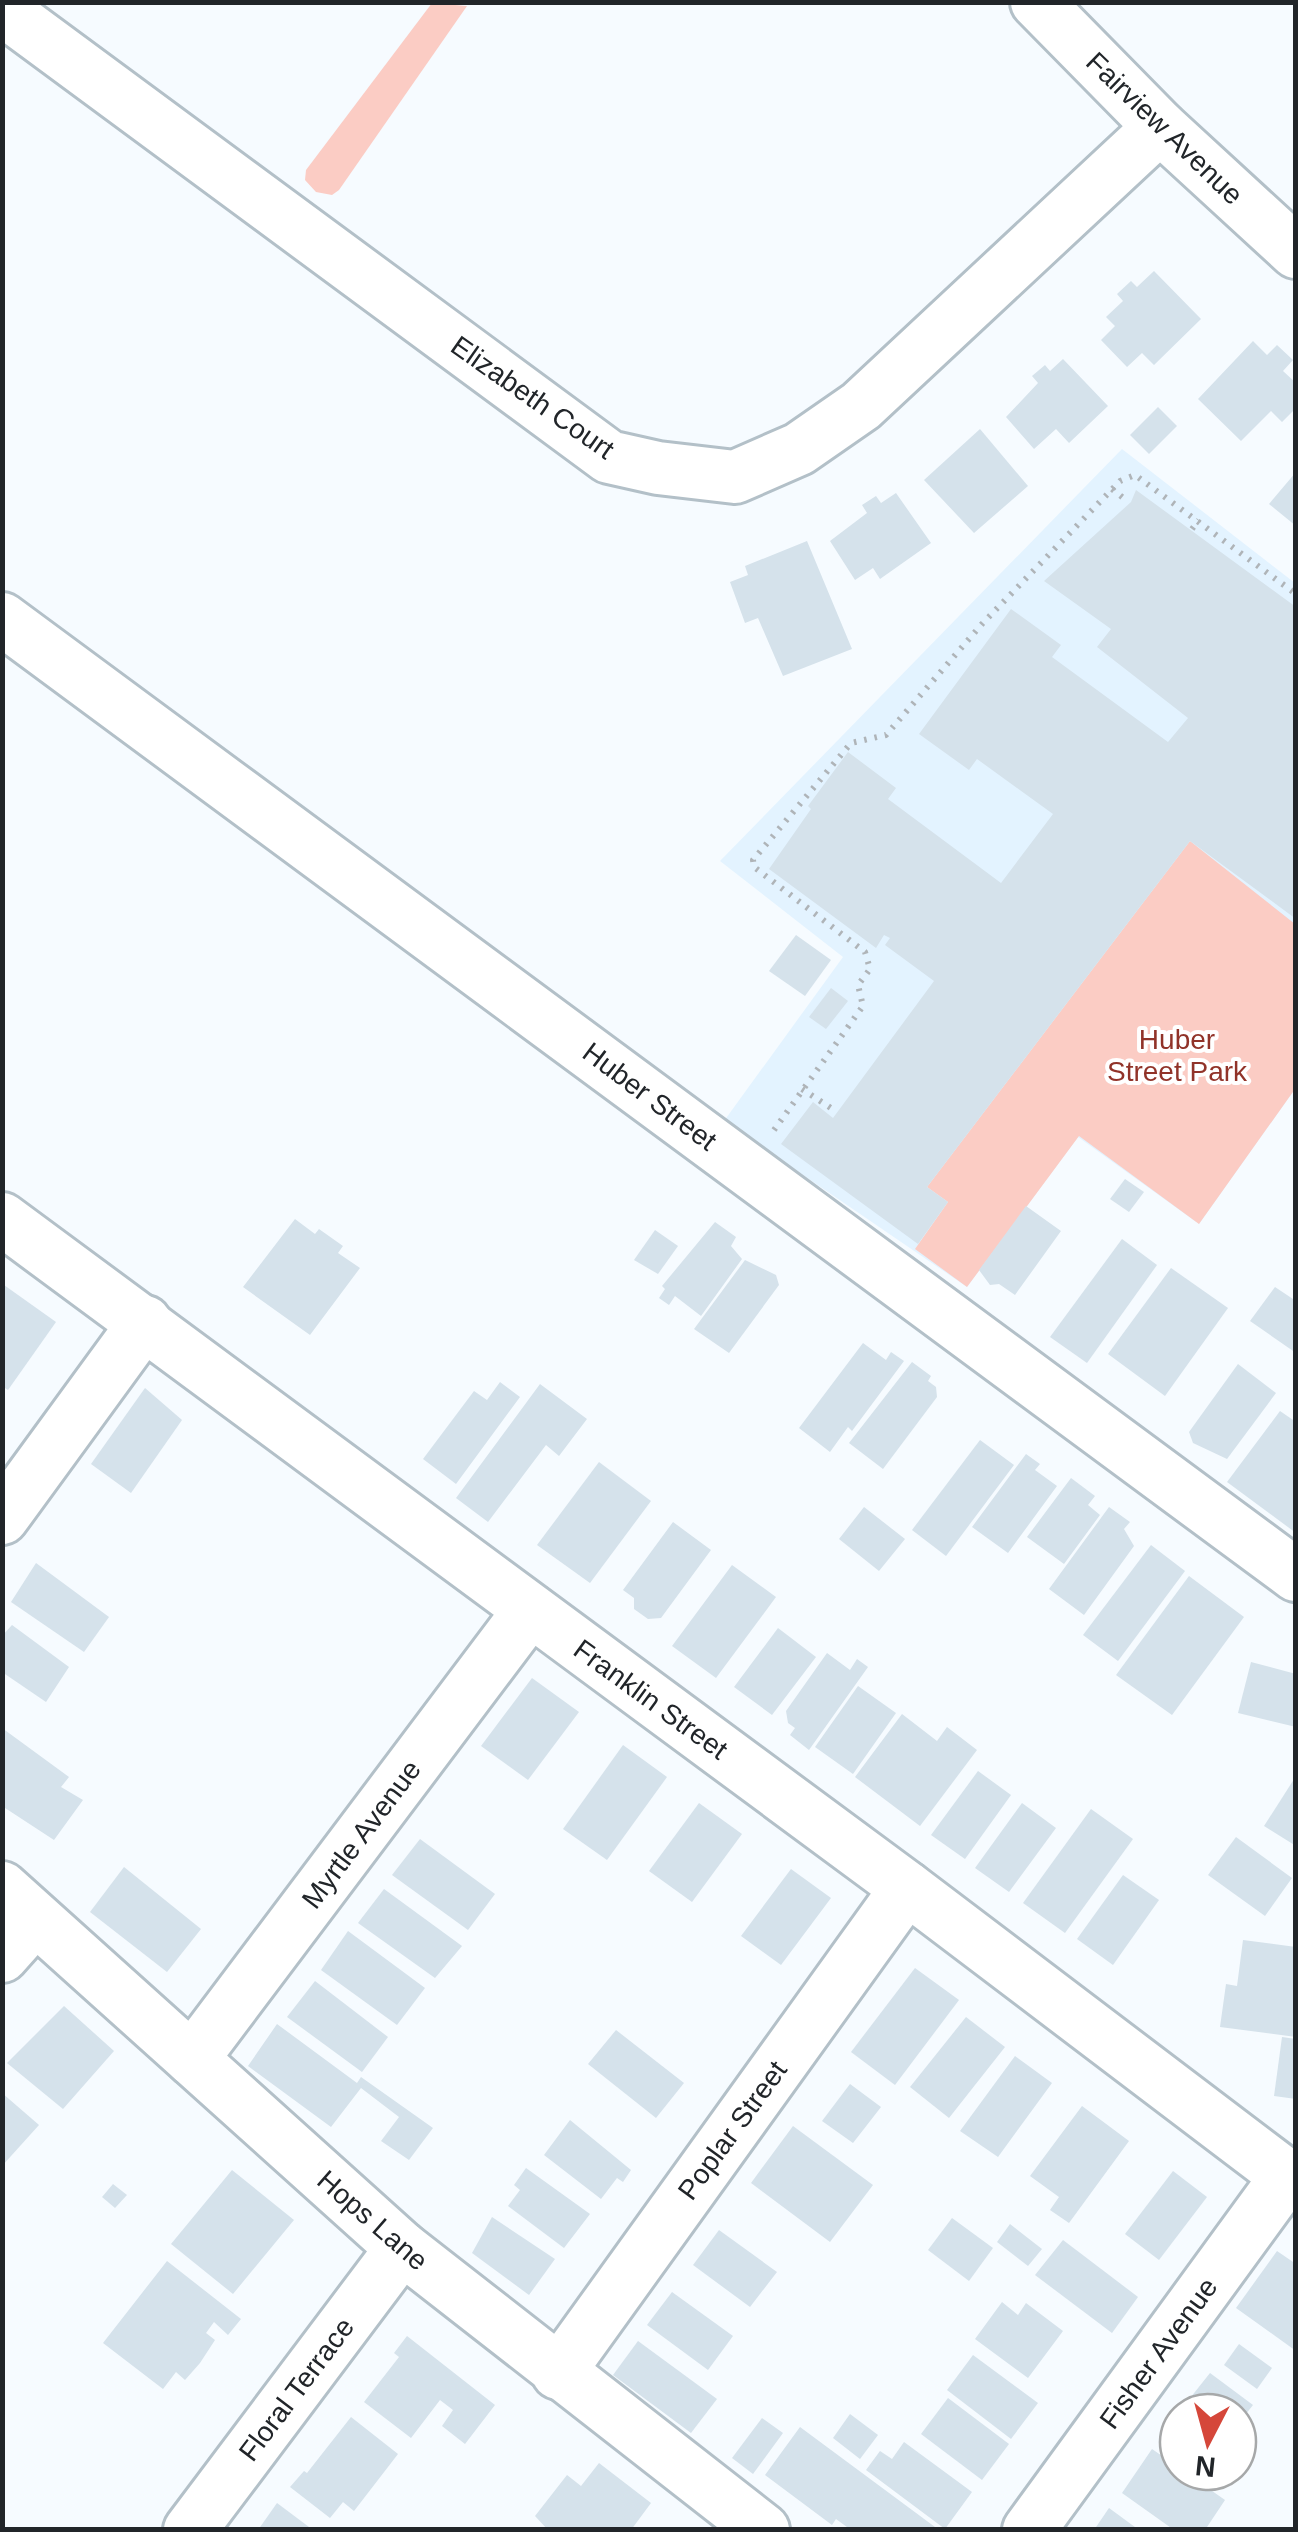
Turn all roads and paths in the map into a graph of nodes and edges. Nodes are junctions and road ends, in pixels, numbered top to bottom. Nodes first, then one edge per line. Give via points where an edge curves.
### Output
1 (1037, 2) edge
2 (2, 9) edge
3 (1160, 127) junction
4 (1296, 252) edge
5 (1112, 489) junction
6 (1126, 500) dead end
7 (1199, 520) junction
8 (1192, 529) dead end
9 (1296, 594) edge
10 (2, 619) edge
11 (871, 944) dead end
12 (865, 952) junction
13 (802, 1089) junction
14 (837, 1112) dead end
15 (767, 1140) dead end
16 (2, 1219) edge
17 (144, 1322) junction
18 (2, 1518) edge
19 (1296, 1575) edge
20 (530, 1610) junction
21 (906, 1888) junction
22 (13, 1921) edge
23 (192, 2059) junction
24 (1291, 2179) edge
25 (402, 2248) junction
26 (558, 2373) junction
27 (190, 2530) edge
28 (763, 2530) edge
29 (1028, 2530) edge

1 - 3 street, Fairview Avenue
2 - 3 street, Elizabeth Court via 609,457 736,477 799,449 860,406
3 - 4 street, Fairview Avenue
5 - 6 path
5 - 7 path via 1135,475
5 - 12 path via 886,736 851,743 754,860 754,867
7 - 8 path
7 - 9 path
10 - 19 street, Huber Street
11 - 12 path
12 - 13 path via 870,969 858,985 863,1006
13 - 14 path
13 - 15 path
16 - 17 street, Franklin Street
17 - 18 street
17 - 20 street, Franklin Street
20 - 21 street, Franklin Street
20 - 23 street, Myrtle Avenue
21 - 24 street, Franklin Street
21 - 26 street, Poplar Street
22 - 23 street, Hops Lane
23 - 25 street, Hops Lane
24 - 29 street, Fisher Avenue
25 - 26 street, Hops Lane
25 - 27 street, Floral Terrace
26 - 28 street, Hops Lane

